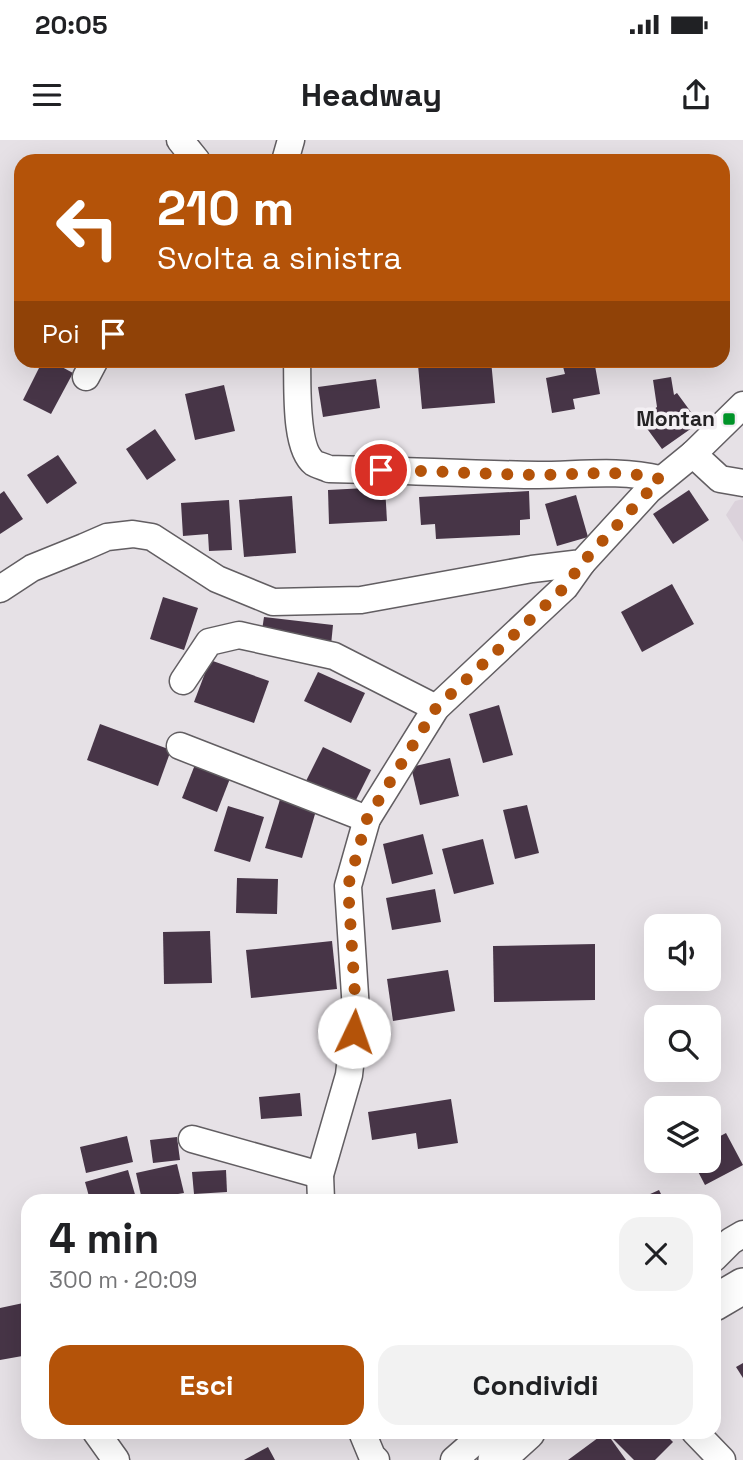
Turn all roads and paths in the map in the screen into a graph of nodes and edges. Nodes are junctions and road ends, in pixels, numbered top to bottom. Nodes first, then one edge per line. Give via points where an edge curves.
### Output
1 (180, 140) edge
2 (191, 154) edge
3 (298, 368) edge
4 (736, 412) edge
5 (694, 454) junction
6 (660, 479) junction
7 (743, 483) edge
8 (582, 563) junction
9 (0, 589) edge
10 (183, 681) dead end
11 (436, 708) junction
12 (180, 746) dead end
13 (367, 819) junction
14 (192, 1139) dead end
15 (320, 1188) edge
16 (743, 1234) edge
17 (721, 1251) edge
18 (743, 1286) edge
19 (721, 1300) edge
20 (743, 1304) edge
21 (721, 1305) edge
22 (101, 1439) edge
23 (365, 1439) edge
24 (478, 1439) edge
25 (519, 1439) edge
26 (702, 1439) edge
27 (116, 1460) edge
28 (376, 1460) edge
29 (454, 1460) edge
30 (496, 1460) edge
31 (722, 1460) edge

1 - 2 street
3 - 6 street via 304,451 314,463 329,468
4 - 5 street
5 - 6 street
5 - 7 street via 720,479
6 - 8 street
8 - 9 street via 360,600 273,602 218,579 152,537 133,534 107,537 32,568
8 - 11 street via 565,587
10 - 11 street via 209,642 239,635 334,656
11 - 13 street
12 - 13 street
13 - 15 street via 348,886 356,1011 349,1075
14 - 15 street
16 - 17 street
18 - 19 main road
20 - 21 main road
22 - 27 street
23 - 28 street
24 - 29 street
25 - 30 main road
26 - 31 street

